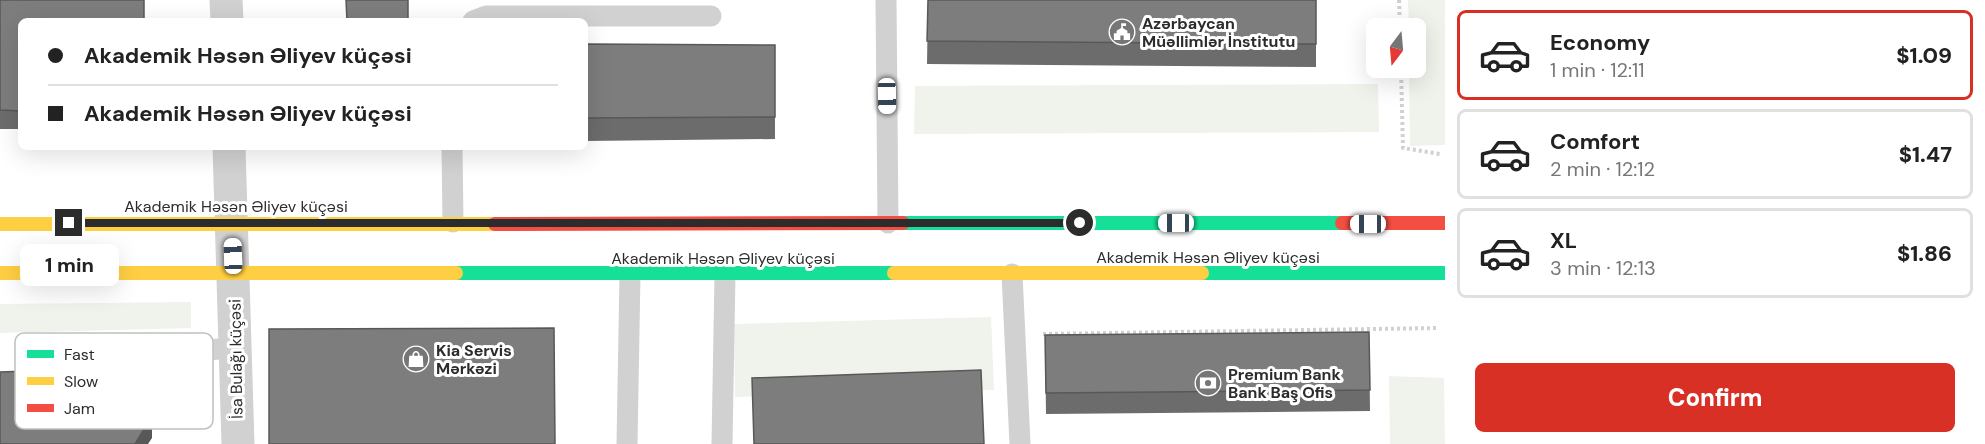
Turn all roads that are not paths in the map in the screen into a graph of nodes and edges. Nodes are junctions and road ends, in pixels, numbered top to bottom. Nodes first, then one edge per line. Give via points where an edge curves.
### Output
1 (226, 0) edge
2 (886, 0) edge
3 (711, 16) dead end
4 (227, 18) edge
5 (480, 18) edge
6 (229, 150) edge
7 (452, 150) edge
8 (453, 222) junction
9 (232, 223) junction
10 (888, 223) junction
11 (0, 224) edge
12 (1445, 224) edge
13 (0, 273) edge
14 (234, 273) junction
15 (1445, 273) edge
16 (630, 274) junction
17 (725, 274) junction
18 (1012, 274) junction
19 (213, 348) edge
20 (235, 349) junction
21 (238, 444) edge
22 (627, 444) edge
23 (722, 444) edge
24 (1020, 444) edge

1 - 4 street
2 - 10 lane
3 - 5 lane
6 - 9 street
7 - 8 lane
8 - 9 main road, Akademik Həsən Əliyev küçəsi
8 - 10 main road, Akademik Həsən Əliyev küçəsi
9 - 11 main road, Akademik Həsən Əliyev küçəsi
9 - 14 street, İsa Bulağı küçəsi
10 - 12 main road, Akademik Həsən Əliyev küçəsi
13 - 14 main road, Akademik Həsən Əliyev küçəsi
14 - 16 main road, Akademik Həsən Əliyev küçəsi
14 - 20 street, İsa Bulağı küçəsi
15 - 18 main road, Akademik Həsən Əliyev küçəsi
16 - 17 main road, Akademik Həsən Əliyev küçəsi
16 - 22 lane
17 - 18 main road, Akademik Həsən Əliyev küçəsi
17 - 23 lane
18 - 24 lane
19 - 20 lane
20 - 21 street, İsa Bulağı küçəsi

